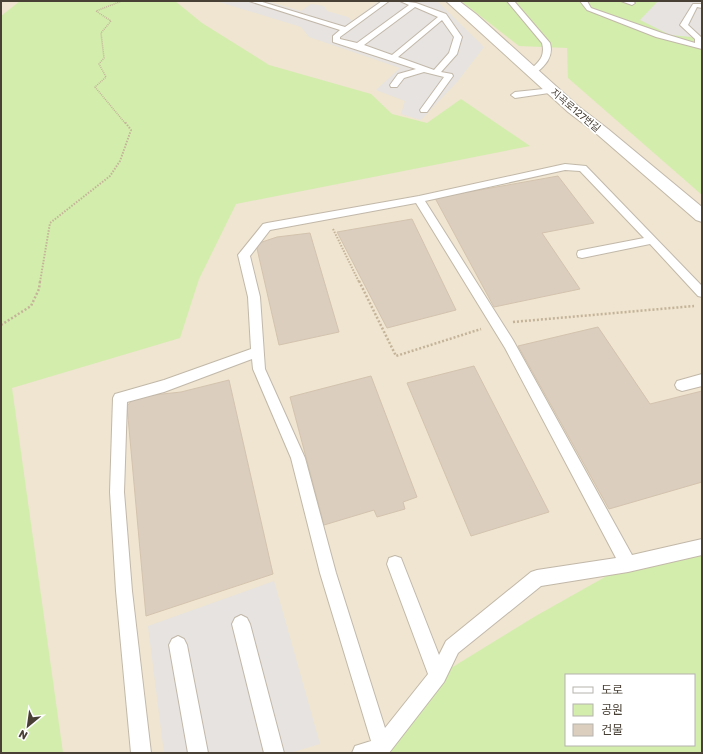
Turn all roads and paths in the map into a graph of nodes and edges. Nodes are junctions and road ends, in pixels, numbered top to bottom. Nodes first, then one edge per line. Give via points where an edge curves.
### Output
1 (122, 1) edge
2 (252, 1) edge
3 (386, 1) edge
4 (403, 1) edge
5 (452, 1) edge
6 (510, 1) edge
7 (624, 1) edge
8 (581, 2) edge
9 (632, 3) dead end
10 (414, 4) junction
11 (702, 6) edge
12 (443, 16) junction
13 (346, 30) junction
14 (700, 43) edge
15 (358, 46) junction
16 (393, 58) junction
17 (425, 69) junction
18 (532, 72) junction
19 (435, 73) junction
20 (394, 85) dead end
21 (552, 90) junction
22 (515, 95) dead end
23 (424, 110) dead end
24 (419, 199) junction
25 (326, 215) junction
26 (702, 216) edge
27 (652, 240) junction
28 (582, 254) dead end
29 (702, 293) edge
30 (694, 306) dead end
31 (496, 324) junction
32 (1, 325) edge
33 (258, 352) junction
34 (702, 380) edge
35 (682, 385) dead end
36 (702, 547) edge
37 (395, 564) dead end
38 (628, 564) junction
39 (241, 624) dead end
40 (178, 645) dead end
41 (438, 676) junction
42 (382, 747) junction
43 (141, 753) edge
44 (198, 753) edge
45 (274, 753) edge
46 (362, 753) edge

1 - 32 path via 96,11 112,21 101,33 104,58 99,64 106,77 95,87 131,130 120,161 110,176 50,222 39,290 31,306
2 - 13 lane
3 - 13 lane
4 - 10 lane
5 - 18 street, 지곡로127번길
6 - 18 lane via 546,43 546,57 542,65
7 - 9 lane
8 - 14 lane via 589,9 659,35
10 - 12 lane
10 - 15 lane
11 - 14 lane via 695,5 684,25
12 - 16 lane
12 - 19 lane via 458,37 453,54
13 - 15 lane via 337,36 336,40
15 - 16 lane
16 - 17 lane
17 - 19 lane
17 - 20 lane via 401,76
18 - 21 street, 지곡로127번길
19 - 23 lane via 449,76
21 - 22 lane
21 - 26 street, 지곡로127번길
24 - 25 lane
24 - 27 lane via 565,167 583,168
24 - 31 lane
25 - 31 path via 396,356
25 - 33 lane via 267,227 244,255 254,297
27 - 28 lane
27 - 29 lane
30 - 31 path
31 - 38 lane
33 - 42 lane via 259,368 298,458 328,573
33 - 43 lane via 164,386 120,398 117,492 124,591
34 - 35 lane
36 - 38 lane
37 - 41 lane
38 - 41 lane via 537,578 452,647
39 - 45 lane
40 - 44 lane
41 - 42 lane
42 - 46 lane

